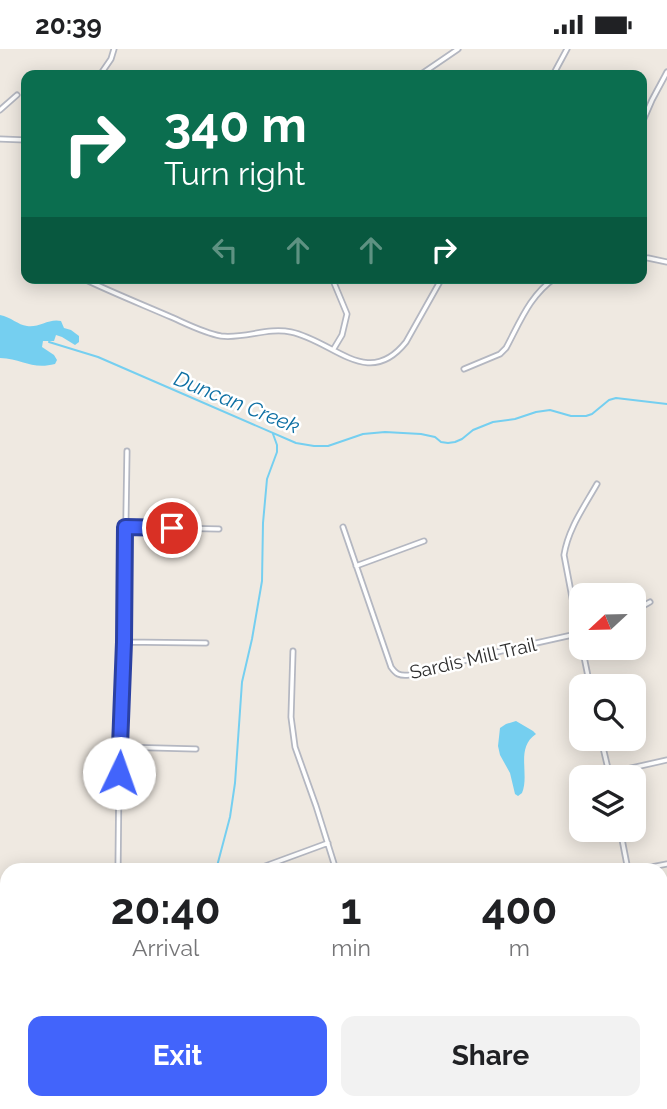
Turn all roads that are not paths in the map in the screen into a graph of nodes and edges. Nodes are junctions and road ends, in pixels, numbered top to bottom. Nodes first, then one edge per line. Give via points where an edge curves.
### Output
1 (114, 49) edge
2 (458, 49) edge
3 (567, 49) edge
4 (103, 70) edge
5 (427, 70) edge
6 (556, 70) edge
7 (667, 72) edge
8 (17, 95) dead end
9 (0, 110) edge
10 (647, 112) edge
11 (0, 139) edge
12 (21, 140) edge
13 (647, 257) edge
14 (667, 262) edge
15 (101, 284) edge
16 (334, 284) edge
17 (439, 284) edge
18 (547, 284) edge
19 (333, 350) junction
20 (464, 369) dead end
21 (127, 451) dead end
22 (597, 484) dead end
23 (125, 527) junction
24 (343, 527) dead end
25 (219, 529) dead end
26 (424, 541) dead end
27 (356, 566) junction
28 (570, 583) edge
29 (650, 602) dead end
30 (646, 604) edge
31 (569, 635) edge
32 (124, 642) junction
33 (206, 643) dead end
34 (293, 651) dead end
35 (120, 747) junction
36 (196, 749) dead end
37 (667, 760) edge
38 (646, 765) edge
39 (623, 842) edge
40 (328, 843) junction
41 (118, 863) edge
42 (274, 863) edge
43 (334, 863) edge
44 (627, 863) edge

1 - 4 street
2 - 5 street
3 - 6 street
7 - 10 street
8 - 9 street
11 - 12 street
13 - 14 street
15 - 19 street via 206,332 233,336 276,330 310,337
16 - 19 street via 347,314
17 - 19 street via 406,342 389,359 368,363
18 - 20 street via 530,302 506,348
21 - 23 street
22 - 28 street via 566,541
23 - 25 street
23 - 32 street
24 - 27 street, Sardis Mill Trail
26 - 27 street
27 - 31 street, Sardis Mill Trail via 391,667 402,676
29 - 30 street
32 - 33 street
32 - 35 street
34 - 40 street via 295,747
35 - 36 street
35 - 41 street
37 - 38 street
39 - 44 street
40 - 42 street
40 - 43 street

